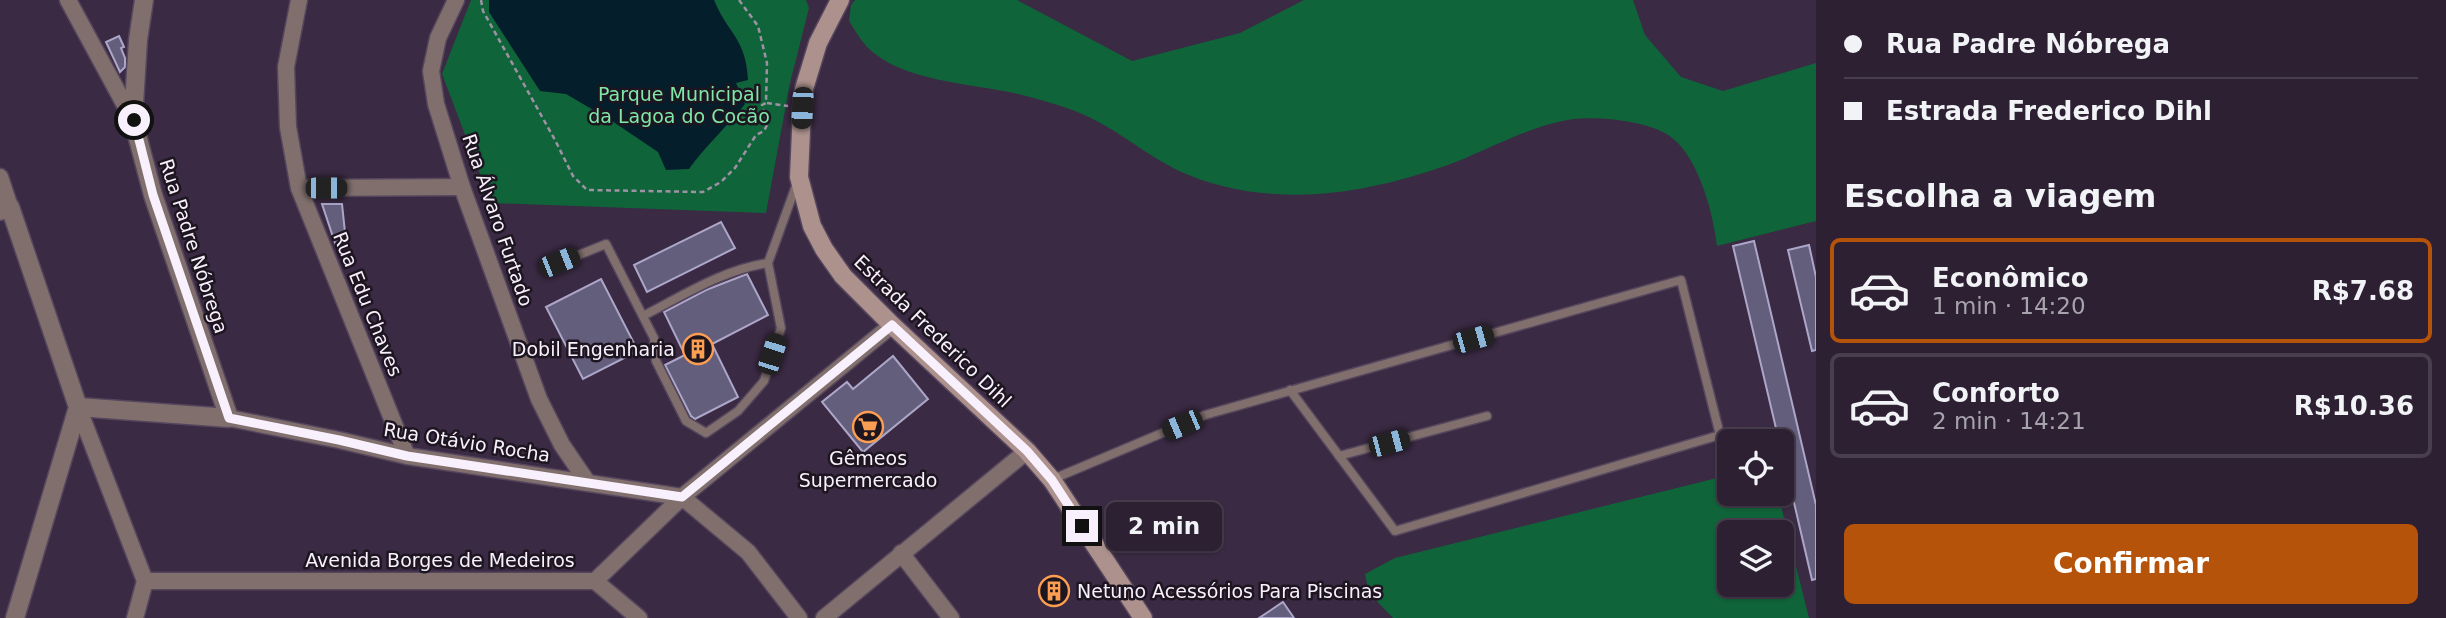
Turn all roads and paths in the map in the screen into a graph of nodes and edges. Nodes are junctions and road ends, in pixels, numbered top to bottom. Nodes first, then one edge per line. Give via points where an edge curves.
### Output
1 (68, 0) edge
2 (144, 0) edge
3 (299, 0) edge
4 (456, 0) edge
5 (481, 0) edge
6 (739, 0) edge
7 (836, 2) edge
8 (766, 103) junction
9 (802, 108) junction
10 (134, 120) junction
11 (0, 177) edge
12 (799, 177) junction
13 (463, 187) junction
14 (299, 188) junction
15 (5, 209) edge
16 (559, 262) dead end
17 (768, 263) junction
18 (643, 316) junction
19 (892, 325) junction
20 (1290, 390) junction
21 (78, 407) junction
22 (1487, 416) dead end
23 (229, 418) junction
24 (1027, 451) junction
25 (407, 456) junction
26 (1339, 456) junction
27 (1052, 480) junction
28 (588, 483) junction
29 (682, 497) junction
30 (901, 553) junction
31 (145, 581) junction
32 (595, 581) junction
33 (15, 618) edge
34 (135, 618) edge
35 (639, 618) edge
36 (799, 618) edge
37 (824, 618) edge
38 (951, 618) edge
39 (1143, 618) edge

1 - 10 street
2 - 10 street, Rua Padre Nóbrega
3 - 14 street, Rua Edu Chaves via 286,67 288,127
4 - 13 street, Rua Álvaro Furtado via 438,38 431,71 436,104
5 - 8 path via 573,176 587,190 703,191 736,168 756,135 764,131 768,123 762,105
6 - 8 path via 758,26 767,64
7 - 9 main road, Estrada Frederico Dihl via 818,43
8 - 9 path
9 - 12 main road, Estrada Frederico Dihl
10 - 23 street, Rua Padre Nóbrega via 153,195
11 - 15 street
12 - 17 lane
12 - 19 main road, Estrada Frederico Dihl via 812,226 824,249 843,276
13 - 14 street
13 - 28 street, Rua Álvaro Furtado via 539,399
14 - 25 street, Rua Edu Chaves
15 - 21 street
16 - 18 lane via 606,244
17 - 18 lane via 726,273
17 - 18 lane via 781,328 764,381 738,411 706,433 686,421 656,362 654,338
19 - 24 main road, Estrada Frederico Dihl
19 - 29 street, Avenida Borges de Medeiros
20 - 26 lane
20 - 26 lane via 1681,280 1720,435 1395,531
20 - 27 lane via 1205,415
21 - 23 street, Rua Otávio Rocha
21 - 31 street
21 - 33 street
22 - 26 lane
23 - 25 street, Rua Otávio Rocha
24 - 27 main road, Estrada Frederico Dihl
24 - 30 street
25 - 28 street, Rua Otávio Rocha
27 - 39 main road, Estrada Frederico Dihl
28 - 29 street, Rua Otávio Rocha
29 - 32 street, Avenida Borges de Medeiros
29 - 36 street via 748,552
30 - 37 street
30 - 38 street
31 - 32 street, Avenida Borges de Medeiros
31 - 34 street
32 - 35 street

